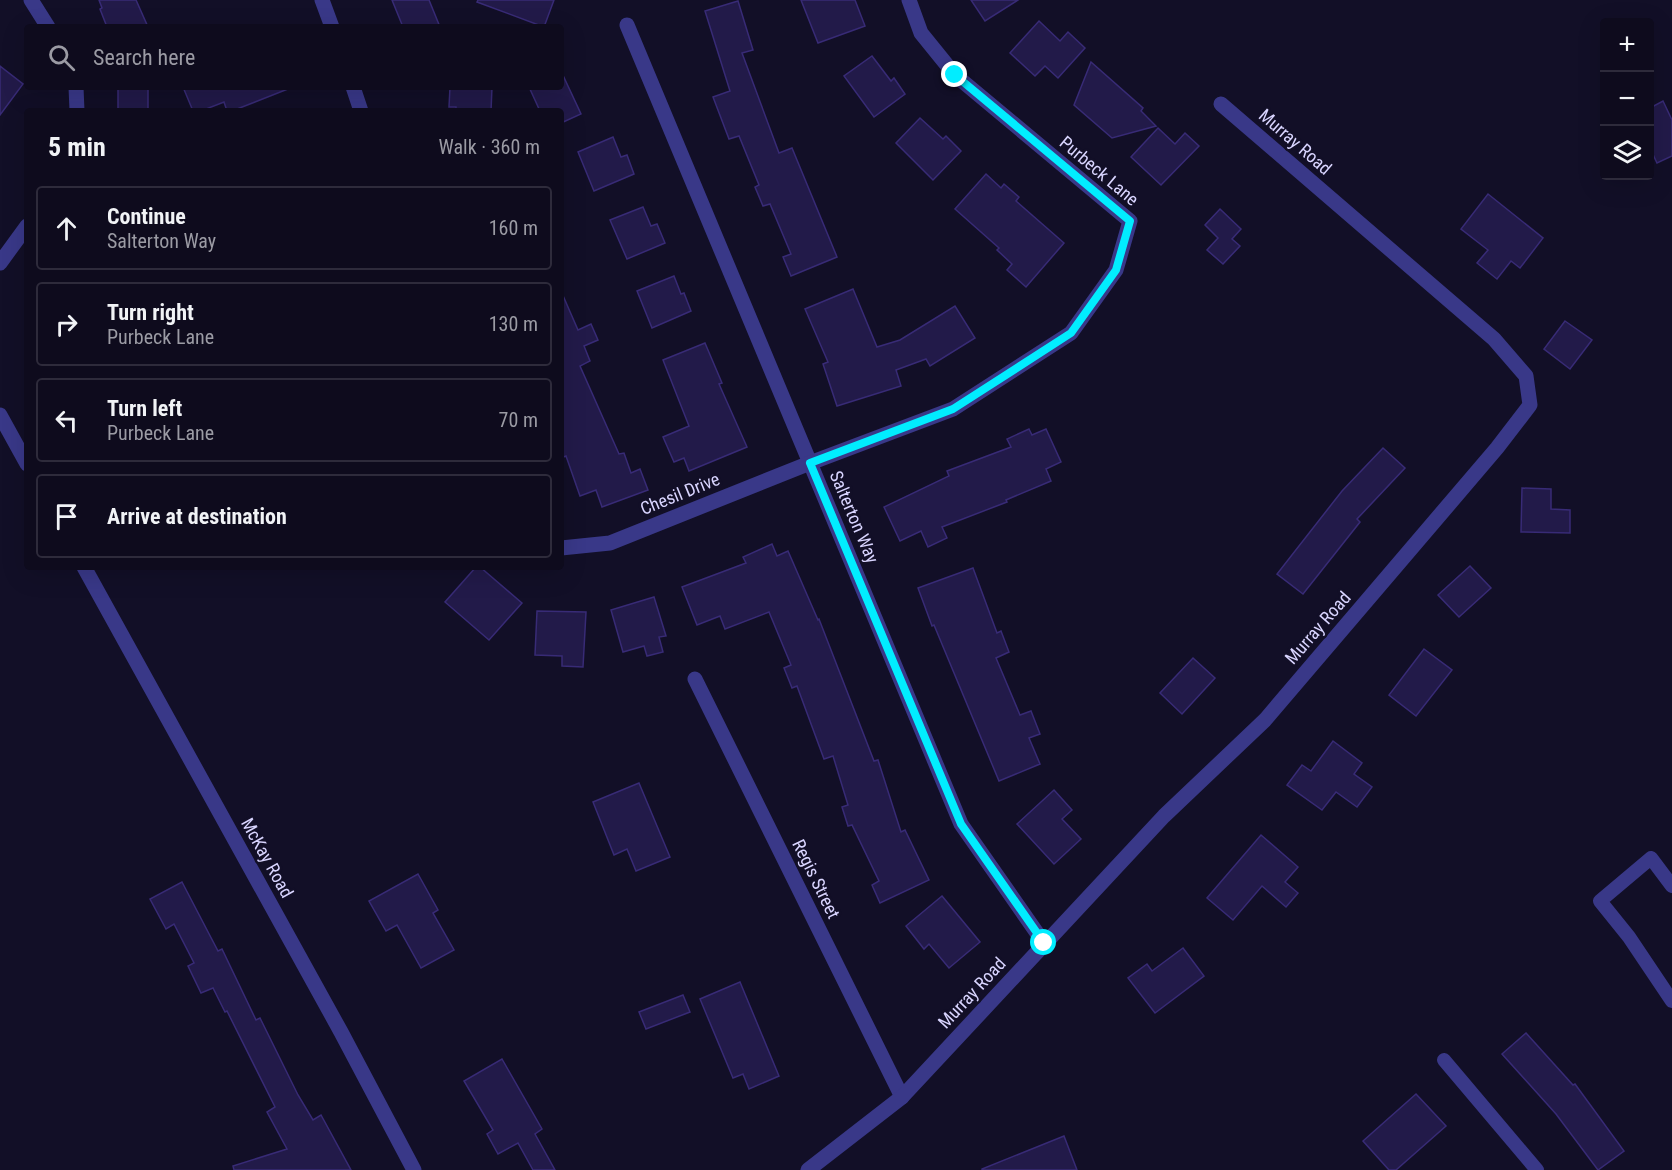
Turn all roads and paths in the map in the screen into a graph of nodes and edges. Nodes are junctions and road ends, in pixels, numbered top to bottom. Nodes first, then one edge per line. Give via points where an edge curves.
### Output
1 (31, 0) edge
2 (322, 0) edge
3 (909, 0) edge
4 (46, 24) edge
5 (331, 24) edge
6 (627, 25) dead end
7 (76, 90) edge
8 (354, 90) edge
9 (1221, 104) dead end
10 (77, 108) edge
11 (360, 108) edge
12 (24, 230) edge
13 (0, 263) edge
14 (0, 415) edge
15 (24, 459) edge
16 (810, 463) junction
17 (564, 548) edge
18 (86, 570) edge
19 (695, 678) dead end
20 (1672, 886) edge
21 (1044, 943) junction
22 (1672, 1001) edge
23 (1444, 1060) dead end
24 (902, 1097) junction
25 (414, 1170) edge
26 (808, 1170) edge
27 (1537, 1170) edge

1 - 4 street
2 - 5 street
3 - 16 street, Purbeck Lane via 921,33 955,75 1130,221 1116,270 1071,333 953,409
6 - 16 street, Salterton Way
7 - 10 street
8 - 11 street
9 - 21 street, Murray Road via 1494,339 1527,376 1530,405 1264,720 1164,816
12 - 13 street
14 - 15 street
16 - 17 street, Chesil Drive via 610,543
16 - 21 street, Salterton Way via 961,824
18 - 25 street, McKay Road
19 - 24 street, Regis Street
20 - 22 lane via 1651,858 1600,901
21 - 24 street, Murray Road
23 - 27 lane
24 - 26 street, Murray Road

